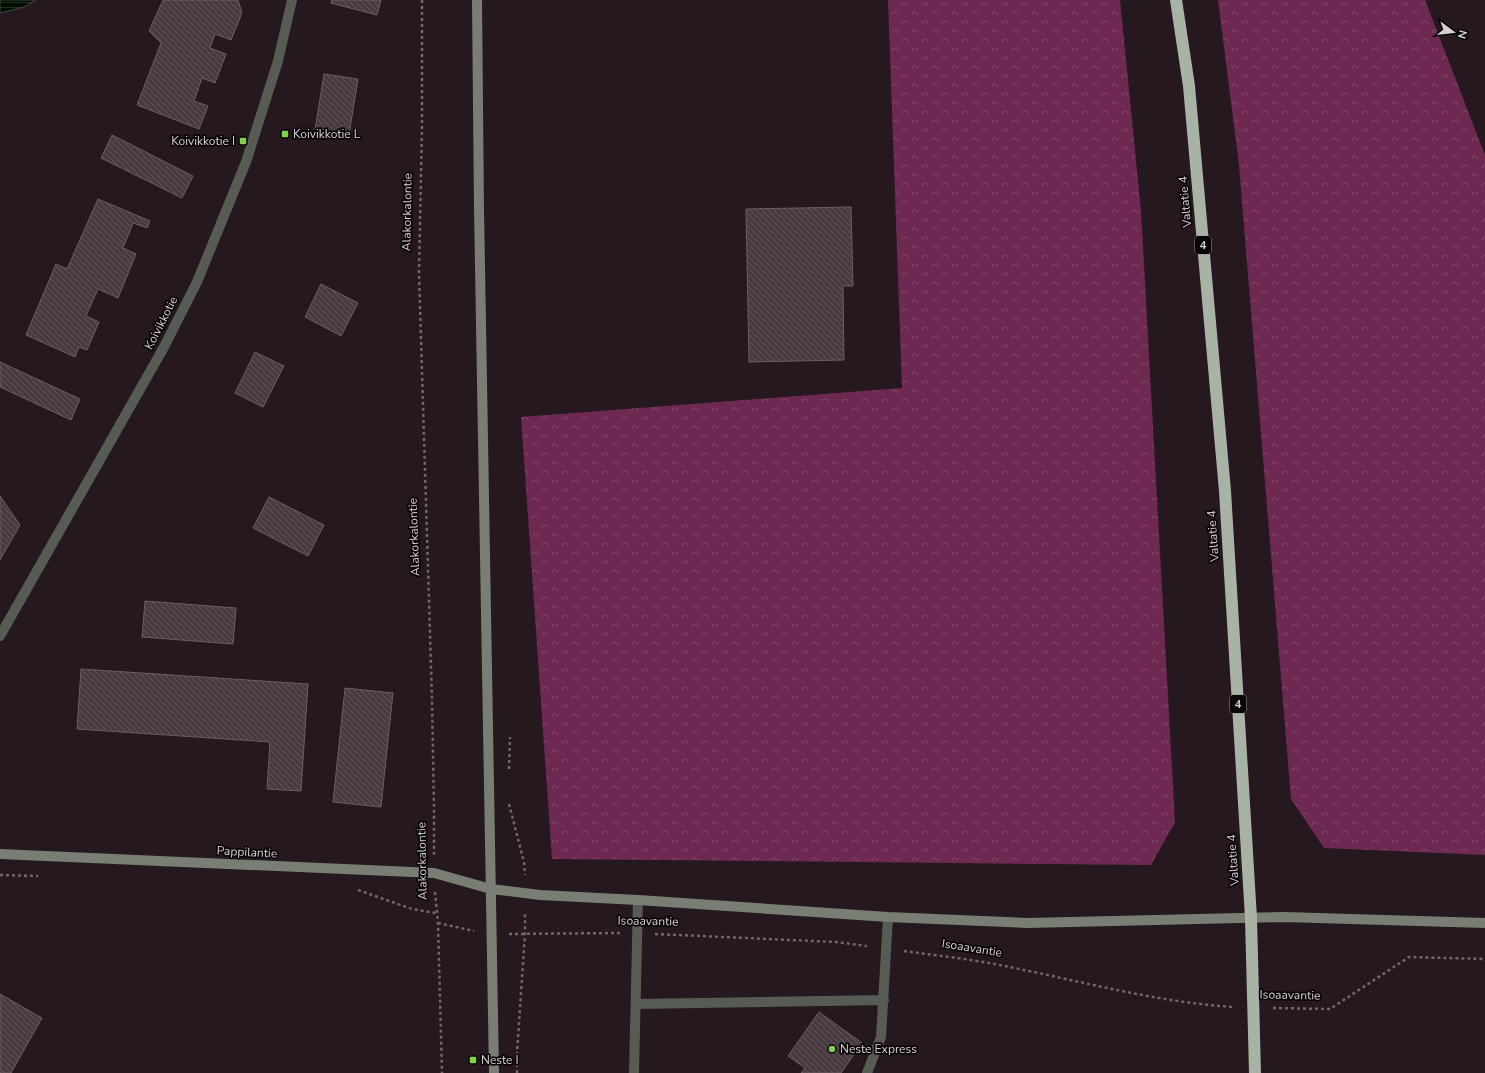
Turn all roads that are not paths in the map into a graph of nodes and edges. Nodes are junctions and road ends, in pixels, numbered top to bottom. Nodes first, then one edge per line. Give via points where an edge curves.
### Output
1 (292, 0) edge
2 (477, 0) edge
3 (1176, 0) edge
4 (0, 636) edge
5 (0, 854) edge
6 (491, 889) junction
7 (638, 900) junction
8 (888, 917) junction
9 (1251, 918) junction
10 (1485, 923) edge
11 (884, 1000) junction
12 (636, 1004) junction
13 (494, 1073) edge
14 (634, 1073) edge
15 (867, 1073) edge
16 (1255, 1073) edge

1 - 4 street, Koivikkotie via 278,61 246,162 197,282 164,347
2 - 6 street
3 - 9 highway, Valtatie 4 / 4 via 1189,86 1225,491
5 - 6 street, Pappilantie via 434,873
6 - 7 street, Isoaavantie via 540,895
6 - 13 street
7 - 8 street, Isoaavantie
7 - 12 street
8 - 9 street, Isoaavantie via 1028,923
8 - 11 street
9 - 10 street, Isoaavantie via 1284,916
9 - 16 highway, Valtatie 4 / 4
11 - 12 street
11 - 15 street via 881,1037
12 - 14 street

